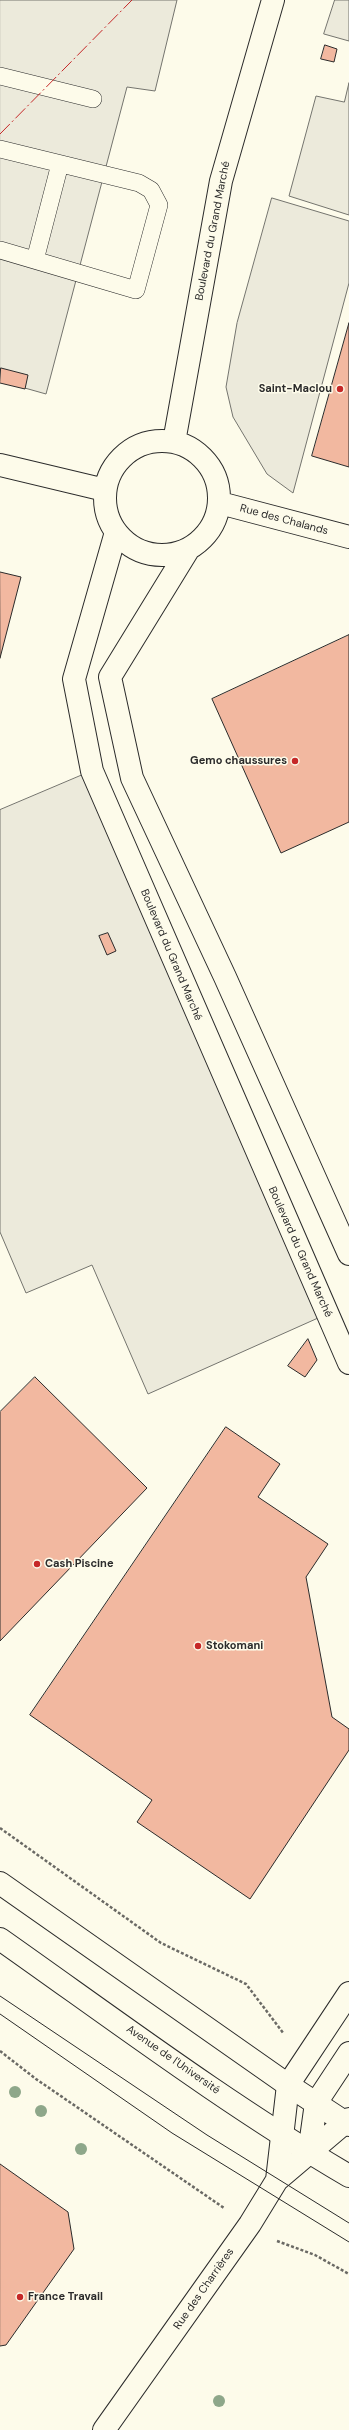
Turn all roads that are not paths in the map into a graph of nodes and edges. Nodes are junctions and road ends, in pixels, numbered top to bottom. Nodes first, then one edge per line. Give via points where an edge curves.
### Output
1 (273, 0) edge
2 (0, 76) edge
3 (93, 99) dead end
4 (0, 150) edge
5 (60, 164) junction
6 (0, 250) edge
7 (35, 260) junction
8 (174, 442) junction
9 (0, 465) edge
10 (105, 490) junction
11 (220, 503) junction
12 (116, 532) junction
13 (349, 537) edge
14 (188, 550) junction
15 (349, 1254) edge
16 (349, 1364) edge
17 (0, 1883) edge
18 (0, 1939) edge
19 (349, 1993) edge
20 (349, 2053) edge
21 (288, 2085) junction
22 (316, 2104) junction
23 (348, 2122) edge
24 (282, 2134) junction
25 (309, 2153) junction
26 (349, 2176) edge
27 (277, 2180) junction
28 (104, 2430) edge

1 - 8 street, Boulevard du Grand Marché via 221,181
2 - 3 lane
4 - 5 lane
5 - 7 lane
5 - 7 lane via 140,183 151,190 159,205 136,290
6 - 7 lane
8 - 10 street via 158,440 129,451 114,468
8 - 11 street via 190,447 203,457 217,481
9 - 10 street
10 - 12 street via 107,512
11 - 13 street, Rue des Chalands
11 - 14 street via 215,522 204,538
12 - 14 street via 131,546 150,554 170,555
12 - 16 street, Boulevard du Grand Marché via 74,679 92,771
14 - 15 street via 110,677 132,778 225,977
17 - 21 street
18 - 24 street, Avenue de l'Université
19 - 21 street
20 - 22 street
21 - 22 street
21 - 24 street
22 - 23 street
22 - 25 street
23 - 25 street
24 - 25 street, Avenue de l'Université
24 - 27 street
25 - 26 street, Avenue de l'Université
25 - 27 street, Rue des Charrières
27 - 28 street, Rue des Charrières via 250,2224

